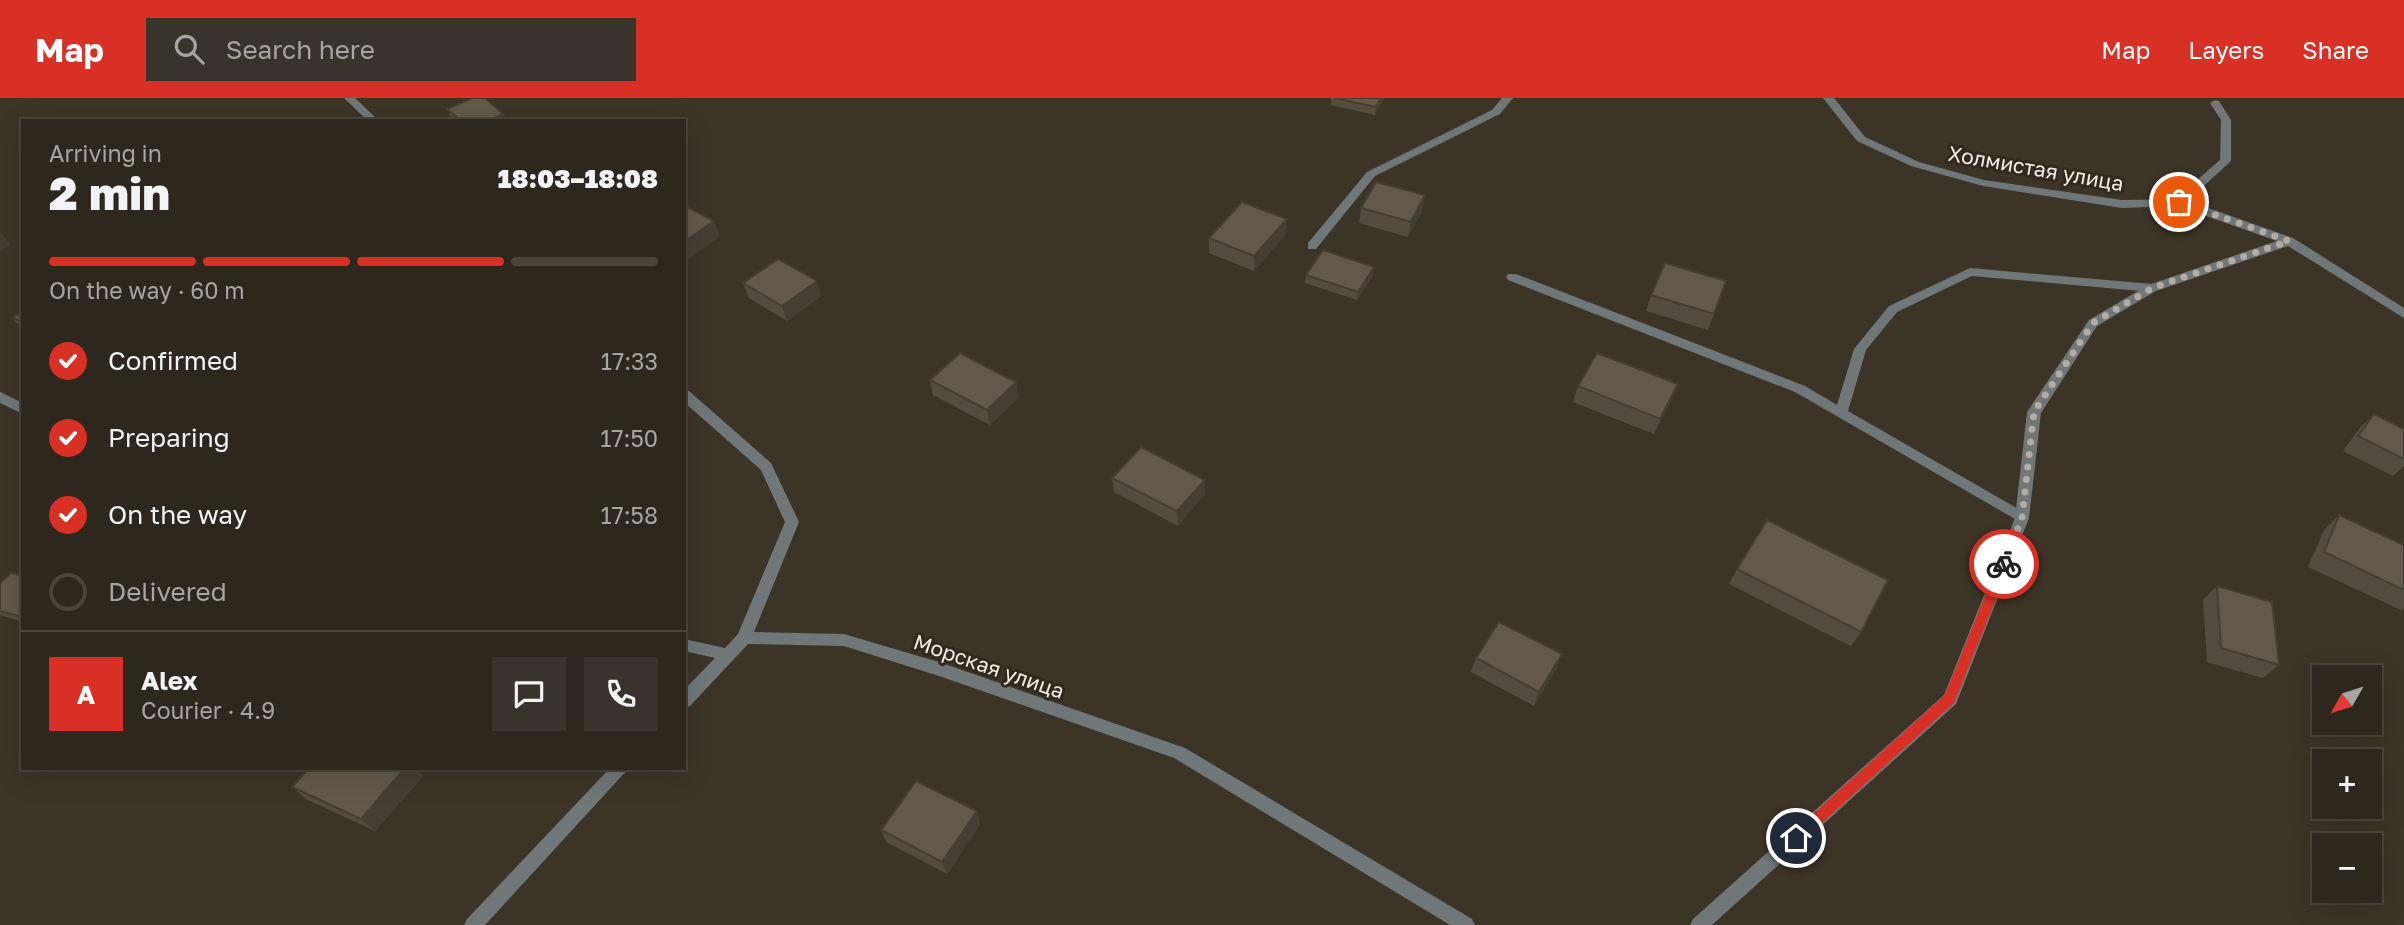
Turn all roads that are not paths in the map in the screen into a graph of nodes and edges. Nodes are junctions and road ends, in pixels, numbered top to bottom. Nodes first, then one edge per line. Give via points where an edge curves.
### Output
1 (349, 98) edge
2 (1508, 98) edge
3 (1828, 98) edge
4 (2215, 103) dead end
5 (372, 119) edge
6 (2179, 202) junction
7 (2289, 241) junction
8 (1312, 246) dead end
9 (1512, 277) dead end
10 (2152, 288) junction
11 (2404, 314) edge
12 (686, 396) edge
13 (0, 397) edge
14 (21, 408) edge
15 (1840, 414) junction
16 (2022, 518) junction
17 (744, 638) junction
18 (686, 645) edge
19 (728, 655) junction
20 (686, 699) edge
21 (619, 770) edge
22 (473, 925) edge
23 (1466, 925) edge
24 (1699, 925) edge

1 - 5 street
2 - 8 street via 1496,112 1371,174
3 - 6 street, Холмистая улица via 1861,139 1915,164 1983,183 2122,204
4 - 6 street via 2226,120 2225,161
6 - 7 street, Холмистая улица
7 - 10 street
7 - 11 street, Холмистая улица
9 - 15 street via 1800,389
10 - 15 street via 1970,272 1893,309 1860,349
10 - 16 street via 2093,323 2034,412
12 - 17 street via 766,467 792,522
13 - 14 street
15 - 16 street
16 - 24 street via 1950,699
17 - 19 street
17 - 23 street, Морская улица via 844,640 1179,753
18 - 19 street
19 - 20 street
21 - 22 street

